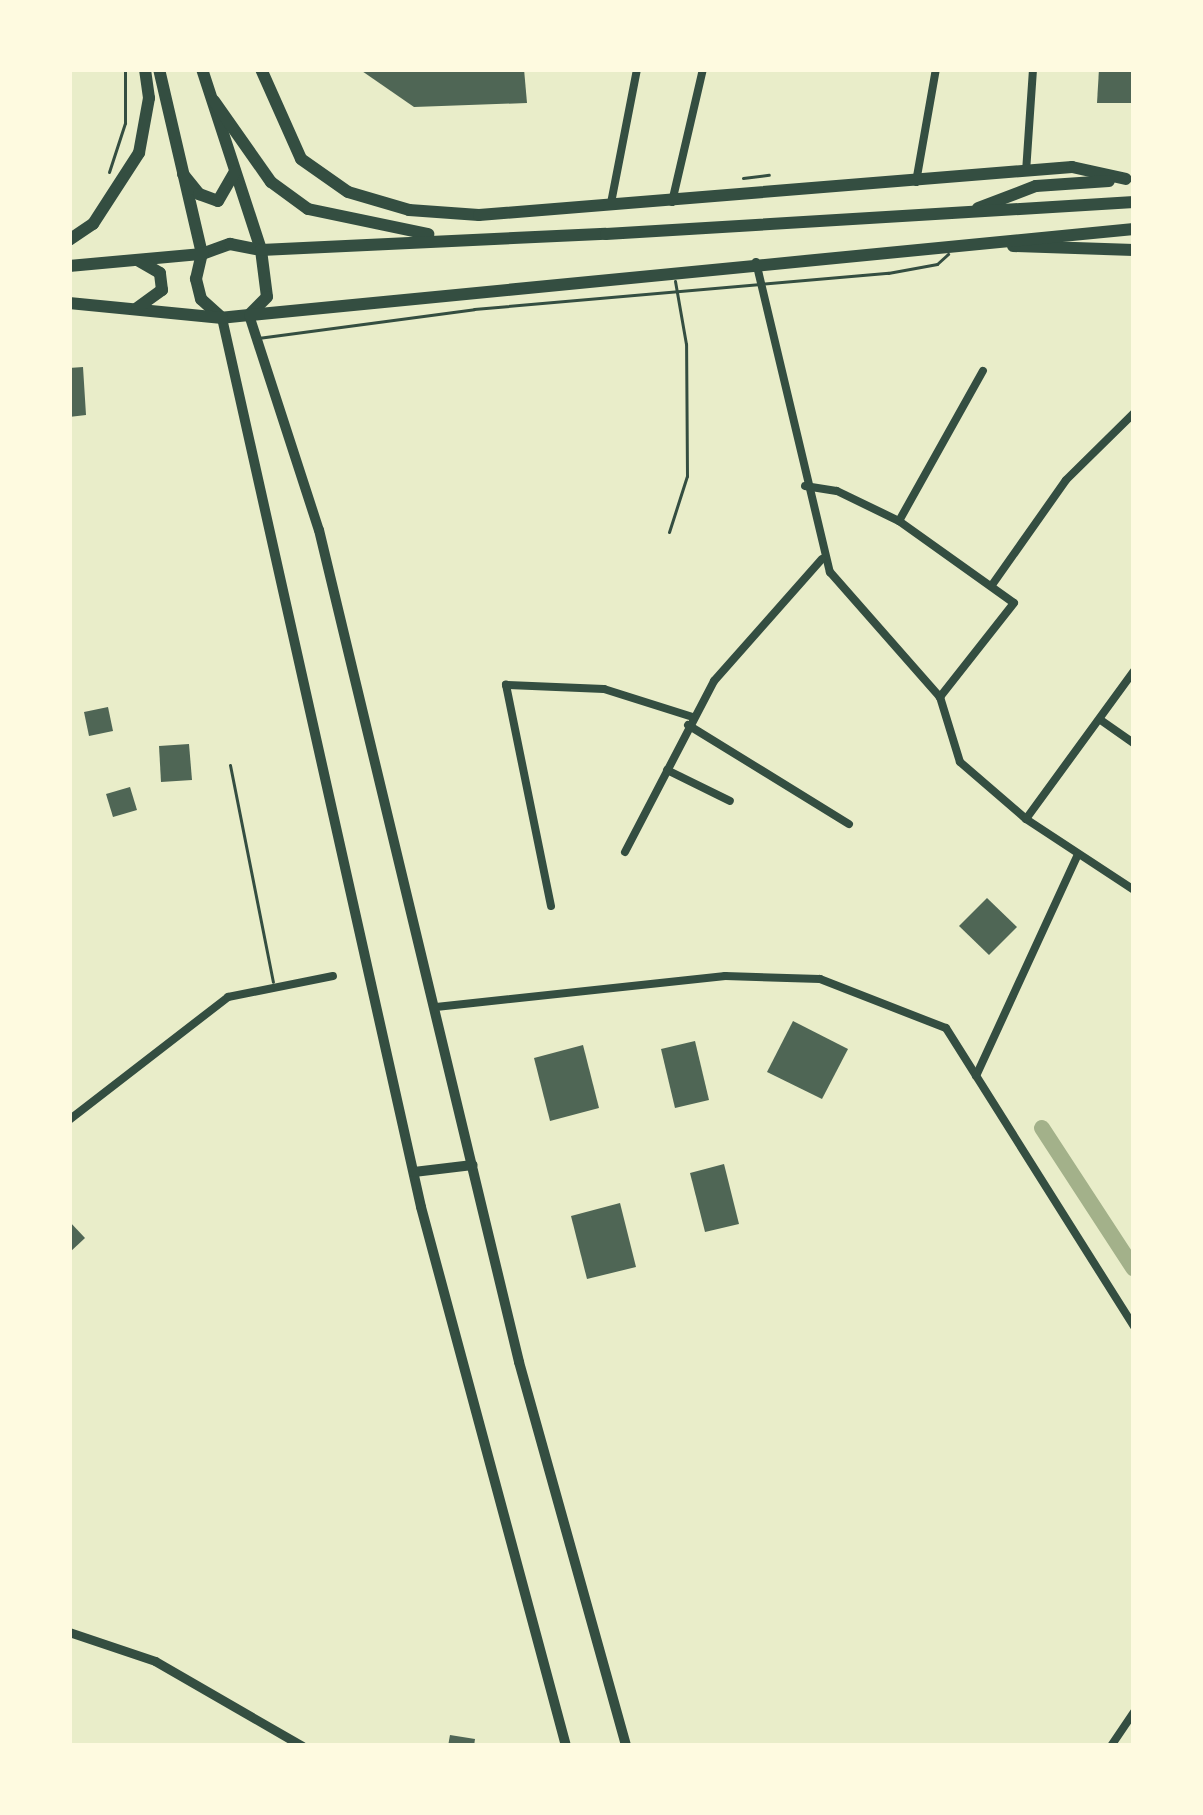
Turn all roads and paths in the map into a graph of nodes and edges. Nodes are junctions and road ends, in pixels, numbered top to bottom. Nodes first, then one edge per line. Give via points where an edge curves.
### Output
1 (125, 69) edge
2 (146, 69) edge
3 (159, 69) edge
4 (202, 69) edge
5 (261, 69) edge
6 (637, 69) edge
7 (703, 69) edge
8 (936, 69) edge
9 (1033, 69) edge
10 (214, 101) junction
11 (236, 167) junction
12 (1026, 172) junction
13 (182, 173) junction
14 (770, 175) dead end
15 (107, 176) dead end
16 (1130, 179) edge
17 (729, 180) dead end
18 (916, 183) junction
19 (672, 202) junction
20 (1134, 202) edge
21 (610, 204) junction
22 (961, 214) junction
23 (1134, 229) edge
24 (459, 239) junction
25 (69, 240) edge
26 (959, 243) junction
27 (976, 243) junction
28 (262, 250) junction
29 (1134, 250) edge
30 (202, 254) junction
31 (126, 257) junction
32 (756, 260) junction
33 (69, 266) edge
34 (673, 268) junction
35 (761, 287) junction
36 (677, 291) junction
37 (69, 303) edge
38 (123, 308) junction
39 (249, 315) junction
40 (222, 318) junction
41 (256, 338) junction
42 (983, 371) dead end
43 (1134, 413) edge
44 (805, 486) junction
45 (899, 521) junction
46 (669, 532) dead end
47 (822, 559) junction
48 (992, 585) junction
49 (1134, 671) edge
50 (940, 697) junction
51 (691, 721) junction
52 (1102, 721) junction
53 (1134, 743) edge
54 (230, 765) dead end
55 (667, 770) junction
56 (730, 801) dead end
57 (1026, 819) junction
58 (849, 824) dead end
59 (625, 852) dead end
60 (1077, 856) junction
61 (1134, 890) edge
62 (551, 906) dead end
63 (333, 976) dead end
64 (273, 982) junction
65 (436, 1007) junction
66 (976, 1076) junction
67 (69, 1120) edge
68 (473, 1165) junction
69 (414, 1172) junction
70 (1134, 1327) edge
71 (69, 1632) edge
72 (1134, 1712) edge
73 (302, 1746) edge
74 (566, 1746) edge
75 (626, 1746) edge
76 (1111, 1746) edge

1 - 15 path via 125,123
2 - 25 main road via 139,153 93,224
3 - 13 main road
4 - 10 main road
5 - 21 main road via 301,159 379,205 479,215
6 - 21 street
7 - 19 street
8 - 18 street
9 - 12 street
10 - 11 main road
10 - 24 main road via 272,182 308,208
11 - 13 main road via 218,201 199,194
11 - 28 main road
12 - 16 main road via 1072,166
12 - 18 main road
13 - 30 main road
14 - 17 path
16 - 22 main road via 1036,186
18 - 19 main road
19 - 21 main road
20 - 22 main road
22 - 24 main road
23 - 27 main road
24 - 28 main road
26 - 27 main road
26 - 32 main road
26 - 35 lane via 937,264
27 - 29 main road
28 - 30 main road via 230,244
28 - 39 main road via 270,285
30 - 31 main road
30 - 40 main road via 197,289
31 - 33 main road
31 - 38 main road via 155,267 162,290 154,302
32 - 34 main road
32 - 35 street
34 - 36 lane
34 - 39 main road
35 - 36 lane
35 - 44 street
36 - 41 lane
36 - 46 lane via 687,476
37 - 38 main road
38 - 40 main road
39 - 40 main road
39 - 41 main road
40 - 69 main road
41 - 65 main road via 319,530
42 - 45 street
43 - 48 street via 1066,480
44 - 45 street via 837,491
44 - 47 street
45 - 48 street
47 - 50 street
47 - 51 street via 714,681
48 - 50 street via 1014,610
49 - 52 street
50 - 57 street via 960,762
51 - 55 street
51 - 58 street
51 - 62 street via 604,689 506,685
52 - 53 street
52 - 57 street
54 - 64 lane
55 - 56 street
55 - 59 street
57 - 60 street
60 - 61 street
60 - 66 street
63 - 64 street
64 - 67 street via 205,1010
65 - 66 street via 649,981 820,980 946,1028
65 - 68 main road
66 - 70 street
68 - 69 main road
68 - 75 main road via 582,1610
69 - 74 main road
71 - 73 street via 155,1661
72 - 76 street

